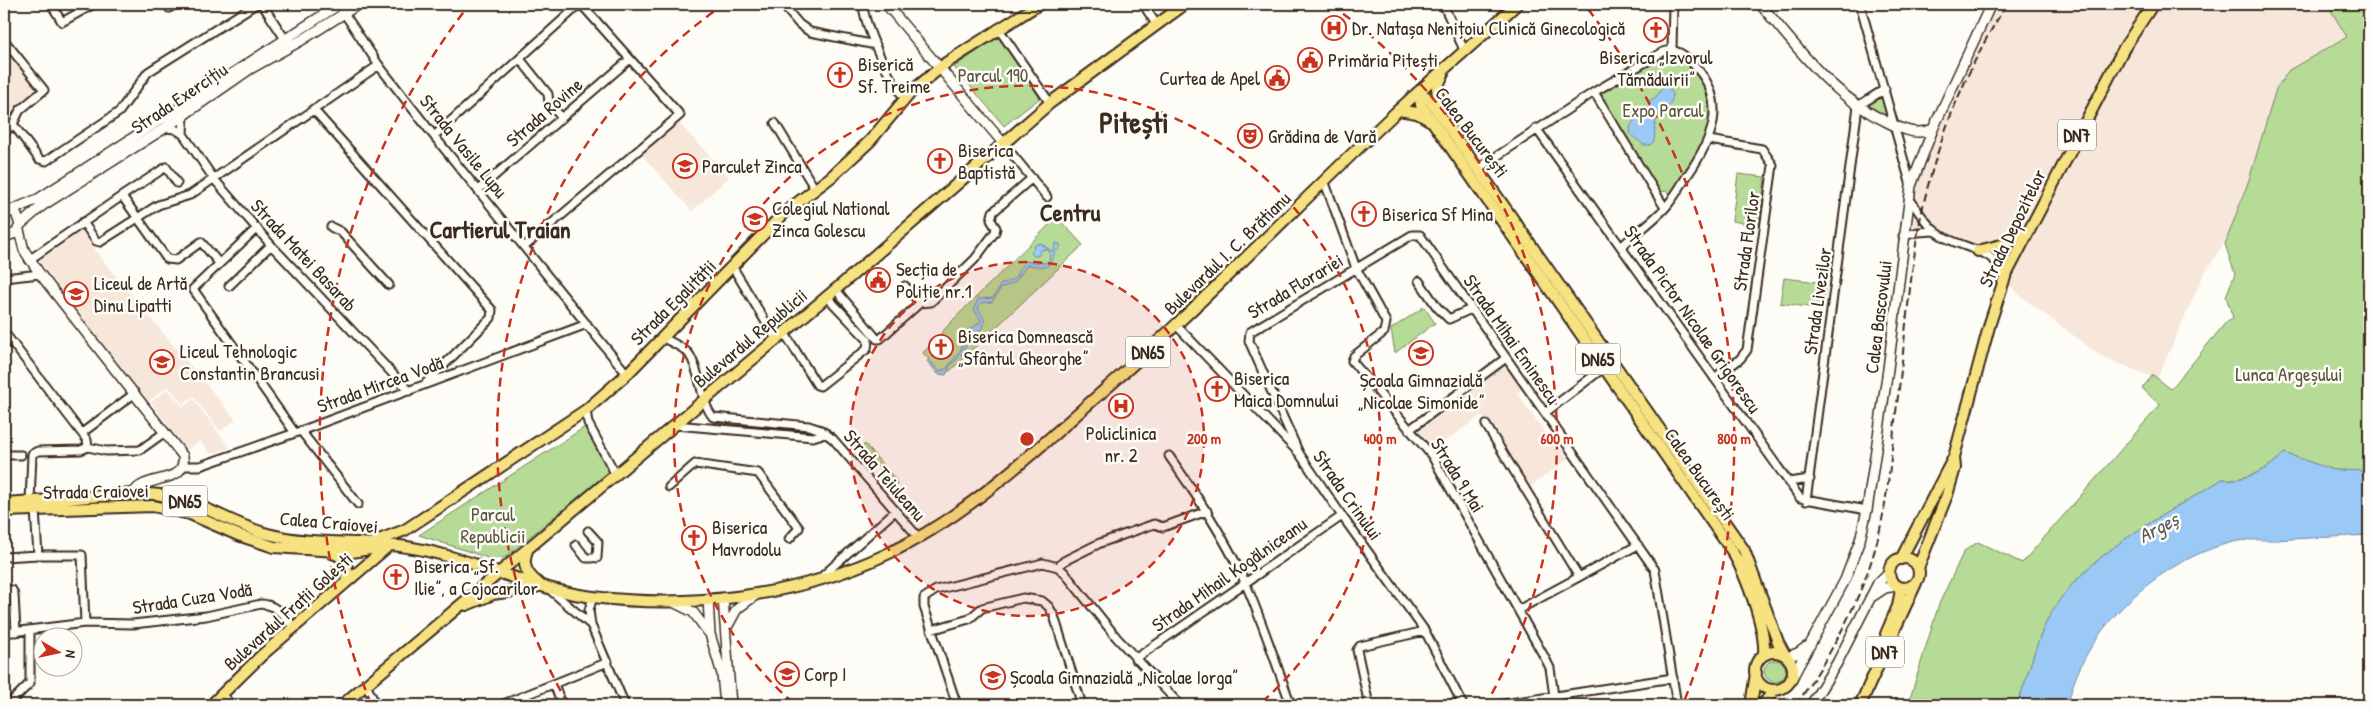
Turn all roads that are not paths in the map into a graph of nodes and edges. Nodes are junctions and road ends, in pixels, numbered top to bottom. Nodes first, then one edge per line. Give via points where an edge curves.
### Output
1 (51, 4) edge
2 (94, 4) edge
3 (166, 4) edge
4 (176, 4) edge
5 (256, 4) edge
6 (262, 4) edge
7 (339, 4) edge
8 (359, 4) edge
9 (581, 4) edge
10 (782, 4) edge
11 (863, 4) edge
12 (886, 4) edge
13 (1039, 4) edge
14 (1143, 4) edge
15 (1185, 4) edge
16 (1443, 4) edge
17 (1518, 4) edge
18 (1673, 4) edge
19 (1760, 4) edge
20 (1860, 4) edge
21 (1992, 4) edge
22 (2153, 4) edge
23 (344, 14) junction
24 (1156, 24) junction
25 (998, 28) junction
26 (285, 39) junction
27 (4, 40) edge
28 (876, 45) junction
29 (1672, 50) junction
30 (1466, 52) junction
31 (520, 59) junction
32 (630, 59) junction
33 (379, 65) junction
34 (940, 68) junction
35 (1447, 68) junction
36 (1885, 89) junction
37 (1419, 92) junction
38 (1594, 92) junction
39 (905, 98) junction
40 (1050, 103) junction
41 (1858, 106) junction
42 (313, 109) junction
43 (1399, 110) junction
44 (184, 116) junction
45 (562, 118) junction
46 (1437, 119) junction
47 (774, 123) dead end
48 (13, 124) junction
49 (1895, 125) junction
50 (165, 128) junction
51 (1536, 128) junction
52 (1933, 129) junction
53 (4, 133) edge
54 (184, 134) junction
55 (434, 136) junction
56 (1709, 140) junction
57 (1004, 143) junction
58 (1478, 168) junction
59 (1032, 178) junction
60 (214, 179) junction
61 (177, 183) dead end
62 (1325, 183) junction
63 (1911, 186) junction
64 (816, 189) junction
65 (478, 190) junction
66 (122, 196) junction
67 (1047, 197) dead end
68 (1908, 198) junction
69 (1665, 208) junction
70 (7, 209) edge
71 (137, 218) junction
72 (83, 222) junction
73 (19, 227) junction
74 (331, 227) dead end
75 (257, 228) junction
76 (2028, 230) junction
77 (1935, 231) junction
78 (1420, 235) joint
79 (1903, 236) junction
80 (6, 237) edge
81 (270, 245) junction
82 (1622, 246) junction
83 (524, 247) junction
84 (24, 250) junction
85 (1978, 251) junction
86 (29, 260) junction
87 (220, 263) junction
88 (732, 266) junction
89 (1356, 268) junction
90 (40, 274) junction
91 (2005, 277) junction
92 (4, 278) edge
93 (1419, 281) dead end
94 (389, 285) dead end
95 (228, 286) dead end
96 (905, 286) dead end
97 (836, 290) junction
98 (827, 297) junction
99 (920, 303) junction
100 (1471, 309) junction
101 (587, 324) junction
102 (1177, 326) junction
103 (4, 332) edge
104 (780, 336) junction
105 (662, 337) junction
106 (1506, 358) junction
107 (1608, 364) junction
108 (627, 374) junction
109 (1714, 378) junction
110 (424, 385) junction
111 (409, 391) junction
112 (135, 393) junction
113 (706, 398) junction
114 (586, 410) junction
115 (1545, 414) junction
116 (675, 425) junction
117 (1486, 425) dead end
118 (1410, 430) junction
119 (165, 432) junction
120 (298, 432) junction
121 (82, 433) junction
122 (826, 433) junction
123 (88, 447) junction
124 (1299, 453) junction
125 (4, 455) edge
126 (21, 455) dead end
127 (1169, 456) dead end
128 (1954, 457) junction
129 (183, 466) junction
130 (616, 475) junction
131 (1810, 479) junction
132 (1788, 482) junction
133 (669, 487) dead end
134 (133, 494) junction
135 (1806, 501) junction
136 (4, 502) edge
137 (358, 504) dead end
138 (32, 506) junction
139 (1867, 510) junction
140 (4, 511) edge
141 (895, 511) junction
142 (1207, 511) junction
143 (1342, 516) junction
144 (405, 530) junction
145 (588, 531) dead end
146 (919, 538) junction
147 (789, 539) dead end
148 (373, 542) junction
149 (390, 545) junction
150 (576, 545) dead end
151 (1638, 545) junction
152 (528, 548) junction
153 (326, 552) junction
154 (38, 554) junction
155 (4, 557) edge
156 (1901, 559) junction
157 (1058, 567) junction
158 (1918, 568) junction
159 (1889, 572) junction
160 (498, 573) junction
161 (1580, 577) junction
162 (346, 582) junction
163 (816, 582) junction
164 (1245, 582) junction
165 (1916, 583) junction
166 (1899, 587) junction
167 (546, 588) junction
168 (4, 589) edge
169 (758, 594) junction
170 (593, 596) junction
171 (1873, 596) junction
172 (723, 598) junction
173 (708, 599) junction
174 (668, 600) junction
175 (1518, 610) junction
176 (452, 612) junction
177 (85, 623) junction
178 (591, 625) junction
179 (294, 627) junction
180 (726, 630) junction
181 (931, 630) junction
182 (30, 631) junction
183 (1425, 631) junction
184 (4, 632) edge
185 (16, 632) junction
186 (710, 634) junction
187 (1813, 639) junction
188 (1764, 655) junction
189 (1786, 656) junction
190 (1135, 659) junction
191 (608, 662) junction
192 (1756, 673) junction
193 (1673, 678) junction
194 (1792, 678) junction
195 (554, 684) junction
196 (366, 685) junction
197 (1774, 690) junction
198 (222, 695) junction
199 (1554, 696) junction
200 (1750, 703) edge
201 (8, 705) edge
202 (211, 705) edge
203 (230, 705) edge
204 (342, 705) edge
205 (376, 705) edge
206 (500, 705) edge
207 (562, 705) edge
208 (625, 705) edge
209 (725, 705) edge
210 (731, 705) edge
211 (957, 705) edge
212 (1082, 705) edge
213 (1180, 705) edge
214 (1291, 705) edge
215 (1369, 705) edge
216 (1463, 705) edge
217 (1497, 705) edge
218 (1677, 705) edge
219 (1763, 705) edge
220 (1811, 705) edge
221 (1852, 705) edge
222 (1860, 705) edge

1 - 2 street via 62,22
3 - 4 street via 169,8
5 - 48 street via 148,72 119,112 46,161 39,159
6 - 26 street
7 - 23 street, Strada Vasile Lupu
7 - 26 street, Strada Exercițiu
8 - 23 street, Strada Exercițiu
9 - 31 street
9 - 32 street
10 - 28 street via 810,32
11 - 28 street
12 - 34 street
13 - 25 main road, Strada Egalității
14 - 24 street
15 - 24 main road, Bulevardul Republicii
16 - 30 street
17 - 30 main road, Bulevardul I. C. Brătianu
18 - 29 street
19 - 41 street via 1827,81
20 - 36 street
21 - 52 street, Calea Bascovului
22 - 76 main road, Strada Depozitelor / DN7 via 2124,48
23 - 33 street, Strada Vasile Lupu
23 - 44 street, Strada Exercițiu via 250,69
24 - 40 main road, Bulevardul Republicii
25 - 34 main road, Strada Egalității
25 - 40 street
26 - 70 street, Strada Exercițiu via 38,199
27 - 48 street via 44,90 20,110
28 - 39 street via 896,88
29 - 38 street via 1663,52
29 - 56 street via 1690,60 1708,82 1715,106
30 - 35 main road, Bulevardul I. C. Brătianu
31 - 45 street via 548,94 549,103
31 - 55 street
32 - 45 street, Strada Rovine
32 - 83 street via 680,115
33 - 42 street
33 - 55 street, Strada Vasile Lupu
34 - 39 main road, Strada Egalității
34 - 57 street
35 - 37 main road, Bulevardul I. C. Brătianu
35 - 46 main road via 1437,88
36 - 41 street
36 - 49 street
37 - 43 main road, Bulevardul I. C. Brătianu / DN65
37 - 46 main road, Calea București via 1428,99
38 - 51 street
38 - 69 street
39 - 64 main road, Strada Egalității via 870,141
40 - 57 main road, Bulevardul Republicii
41 - 49 street
41 - 131 street, Strada Livezilor
42 - 60 street
42 - 110 street via 492,310 491,318
43 - 46 main road, DN65
43 - 62 main road, Bulevardul I. C. Brătianu / DN65
44 - 50 street, Strada Exercițiu
44 - 54 street
45 - 65 street, Strada Rovine
46 - 58 main road, Calea București / DN65
46 - 107 main road, Calea București / DN65
47 - 64 street
48 - 53 street
49 - 52 street via 1917,133
49 - 63 street
50 - 54 street
50 - 73 street, Strada Exercițiu via 42,206
51 - 58 street
51 - 82 street, Strada Pictor Nicolae Grigorescu
52 - 63 street, Calea Bascovului
54 - 60 street, Strada Matei Basarab
55 - 65 street, Strada Vasile Lupu
56 - 69 street via 1703,154
56 - 109 street, Strada Florilor via 1762,148 1773,166 1747,350
57 - 59 street
57 - 97 main road, Bulevardul Republicii
58 - 107 main road, Calea București / DN65
59 - 67 street
59 - 99 street via 992,212 995,232 975,259 930,302
60 - 71 street via 190,195 158,204
60 - 75 street, Strada Matei Basarab
61 - 66 street via 166,167
62 - 89 street, Strada 9 Mai
62 - 102 main road, Bulevardul I. C. Brătianu / DN65
63 - 68 street, Calea Bascovului
64 - 88 main road, Strada Egalității via 784,213
65 - 83 street, Strada Vasile Lupu
66 - 71 street
66 - 72 street
68 - 77 street
68 - 79 street, Calea Bascovului
69 - 82 street
70 - 73 street via 18,216
71 - 72 street via 100,242
71 - 87 street via 167,259 176,260 201,242
72 - 86 street
73 - 80 street, Strada Exercițiu
73 - 84 street
74 - 94 street via 341,232
75 - 81 street, Strada Matei Basarab
75 - 87 street
76 - 85 main road via 2005,244
76 - 91 main road, Strada Depozitelor / DN7
77 - 79 street
77 - 85 street
78 - 89 street, Strada Florariei via 1412,235
78 - 100 street, Strada Mihai Eminescu
79 - 139 street, Calea Bascovului
80 - 84 street
81 - 95 street
81 - 111 street, Strada Matei Basarab
82 - 109 street, Strada Pictor Nicolae Grigorescu
83 - 101 street, Strada Vasile Lupu
84 - 86 street
85 - 91 street via 1996,261
86 - 90 street
87 - 120 street via 195,286 194,293
88 - 104 street
88 - 105 main road, Strada Egalității
89 - 118 street, Strada 9 Mai via 1386,322 1386,328 1352,361
89 - 124 street, Strada Florariei via 1248,336
90 - 92 street
90 - 112 street
91 - 128 main road, Strada Depozitelor / DN7
93 - 100 street via 1450,319
96 - 99 street
97 - 98 main road, Bulevardul Republicii
97 - 99 street via 878,339
98 - 104 main road, Bulevardul Republicii
98 - 104 street via 868,340 867,349 820,386
100 - 106 street, Strada Mihai Eminescu
101 - 108 street, Strada Vasile Lupu
101 - 110 street, Strada Mircea Vodă
102 - 124 street, Strada Crinului
102 - 146 main road, Bulevardul I. C. Brătianu / DN65 via 986,492
103 - 121 street
104 - 113 main road, Bulevardul Republicii
105 - 108 main road, Strada Egalității
105 - 113 street via 689,354
106 - 115 street, Strada Mihai Eminescu
106 - 118 street
107 - 115 street
107 - 188 main road, Calea București / DN65 via 1736,556 1761,626
107 - 189 main road, Calea București / DN65 via 1744,550
108 - 114 main road, Strada Egalității
109 - 132 street, Strada Pictor Nicolae Grigorescu
110 - 111 street, Strada Mircea Vodă
111 - 120 street, Strada Mircea Vodă
112 - 119 street
112 - 121 street
113 - 116 main road, Bulevardul Republicii
113 - 122 street via 708,411 718,418 809,426
114 - 130 street via 588,423
114 - 144 main road, Strada Egalității
115 - 151 street, Strada Mihai Eminescu
116 - 122 street via 813,437
116 - 130 main road, Bulevardul Republicii
117 - 161 street
118 - 175 street, Strada 9 Mai via 1432,456
119 - 123 street via 140,450
119 - 129 street via 183,456
120 - 129 street, Strada Mircea Vodă via 200,466
120 - 137 street
121 - 123 street via 88,440
122 - 141 street, Strada Teiuleanu
123 - 138 street via 32,454
124 - 143 street, Strada Crinului
125 - 126 street
127 - 142 street
128 - 156 main road, Strada Depozitelor / DN7
128 - 158 main road, Strada Depozitelor / DN7 via 1947,495
129 - 134 street via 177,474 141,485
130 - 152 main road, Bulevardul Republicii
131 - 132 street
131 - 135 street, Strada Livezilor
132 - 135 street, Strada Pictor Nicolae Grigorescu
133 - 147 street via 695,464 758,473 799,528
134 - 138 main road, Calea Craiovei / DN65
134 - 148 main road, Calea Craiovei / DN65 via 178,498 252,530 278,537
135 - 139 street
136 - 138 main road, Calea Craiovei / DN65
138 - 140 main road, Strada Craiovei / DN65
138 - 153 main road, Strada Craiovei / DN65 via 161,507 190,514 263,545
138 - 154 street
139 - 187 street, Calea Bascovului via 1845,580
141 - 146 street, Strada Teiuleanu
141 - 163 street
142 - 157 street via 1163,527 1154,524 1100,543
142 - 164 street
143 - 164 street, Strada Mihail Kogălniceanu
143 - 183 street, Strada Crinului
144 - 148 main road, DN65
144 - 149 main road, Bulevardul Frații Golești
145 - 150 street via 598,542 595,558 586,558
146 - 163 main road, Bulevardul I. C. Brătianu / DN65 via 875,560
148 - 149 main road, Calea Craiovei / DN65
149 - 153 main road, Strada Craiovei / DN65 via 367,551
149 - 160 main road, Calea Craiovei via 428,552
149 - 162 main road, Bulevardul Frații Golești
151 - 161 street
151 - 193 street, Strada Mihai Eminescu via 1656,573
152 - 160 main road, Bulevardul Republicii
152 - 167 main road via 525,570
153 - 162 main road via 344,560 348,569
154 - 155 street
154 - 177 street via 82,555
156 - 158 main road via 1909,559
156 - 159 main road, DN7 via 1892,564
157 - 181 street via 1034,564 936,590 924,598
157 - 190 street
158 - 165 main road, DN7
159 - 166 main road via 1890,580
159 - 171 street via 1880,580
160 - 167 main road, Calea Craiovei
160 - 176 main road, Bulevardul Republicii
161 - 175 street
162 - 179 main road, Bulevardul Frații Golești
163 - 169 main road, Bulevardul I. C. Brătianu / DN65
164 - 190 street, Strada Mihail Kogălniceanu
164 - 214 street
165 - 166 main road via 1909,588
165 - 222 main road, DN7
166 - 171 street via 1885,588
166 - 221 main road, DN7 via 1898,606
167 - 170 main road, Bulevardul I. C. Brătianu
167 - 176 main road via 520,588 493,594
167 - 178 street
168 - 185 street via 12,590 14,594
169 - 172 main road, Bulevardul I. C. Brătianu
169 - 180 street via 737,610
170 - 174 main road, Bulevardul I. C. Brătianu
170 - 178 street via 589,610
171 - 220 street
172 - 173 main road, Bulevardul I. C. Brătianu
172 - 180 street
173 - 174 main road, Bulevardul I. C. Brătianu
173 - 186 street
174 - 186 street via 693,612
175 - 199 street, Strada 9 Mai via 1550,668
176 - 196 main road, Bulevardul Republicii
177 - 179 street, Strada Cuza Vodă via 133,624 206,616 269,604
177 - 182 street
178 - 191 street
179 - 198 main road, Bulevardul Frații Golești
180 - 210 street
181 - 211 street
181 - 212 street via 969,619 982,608 1023,598 1042,602 1054,616
182 - 185 street
182 - 201 street via 30,683
183 - 215 street via 1360,646 1357,650
183 - 216 street, Strada Crinului
184 - 185 street
186 - 209 street via 722,674
187 - 189 street, Calea Bascovului via 1803,650
187 - 194 street, Calea Bascovului
188 - 189 main road via 1775,652
188 - 192 main road via 1758,662
189 - 194 main road via 1793,666
190 - 213 street
191 - 195 street
191 - 208 street
192 - 197 main road via 1762,685
192 - 200 main road
193 - 199 street
193 - 218 street, Strada Mihai Eminescu
194 - 197 main road via 1786,686
195 - 206 street
195 - 207 street
196 - 204 main road, Bulevardul Republicii
196 - 205 street
197 - 219 main road
198 - 202 main road, Bulevardul Frații Golești
198 - 203 street
199 - 217 street

